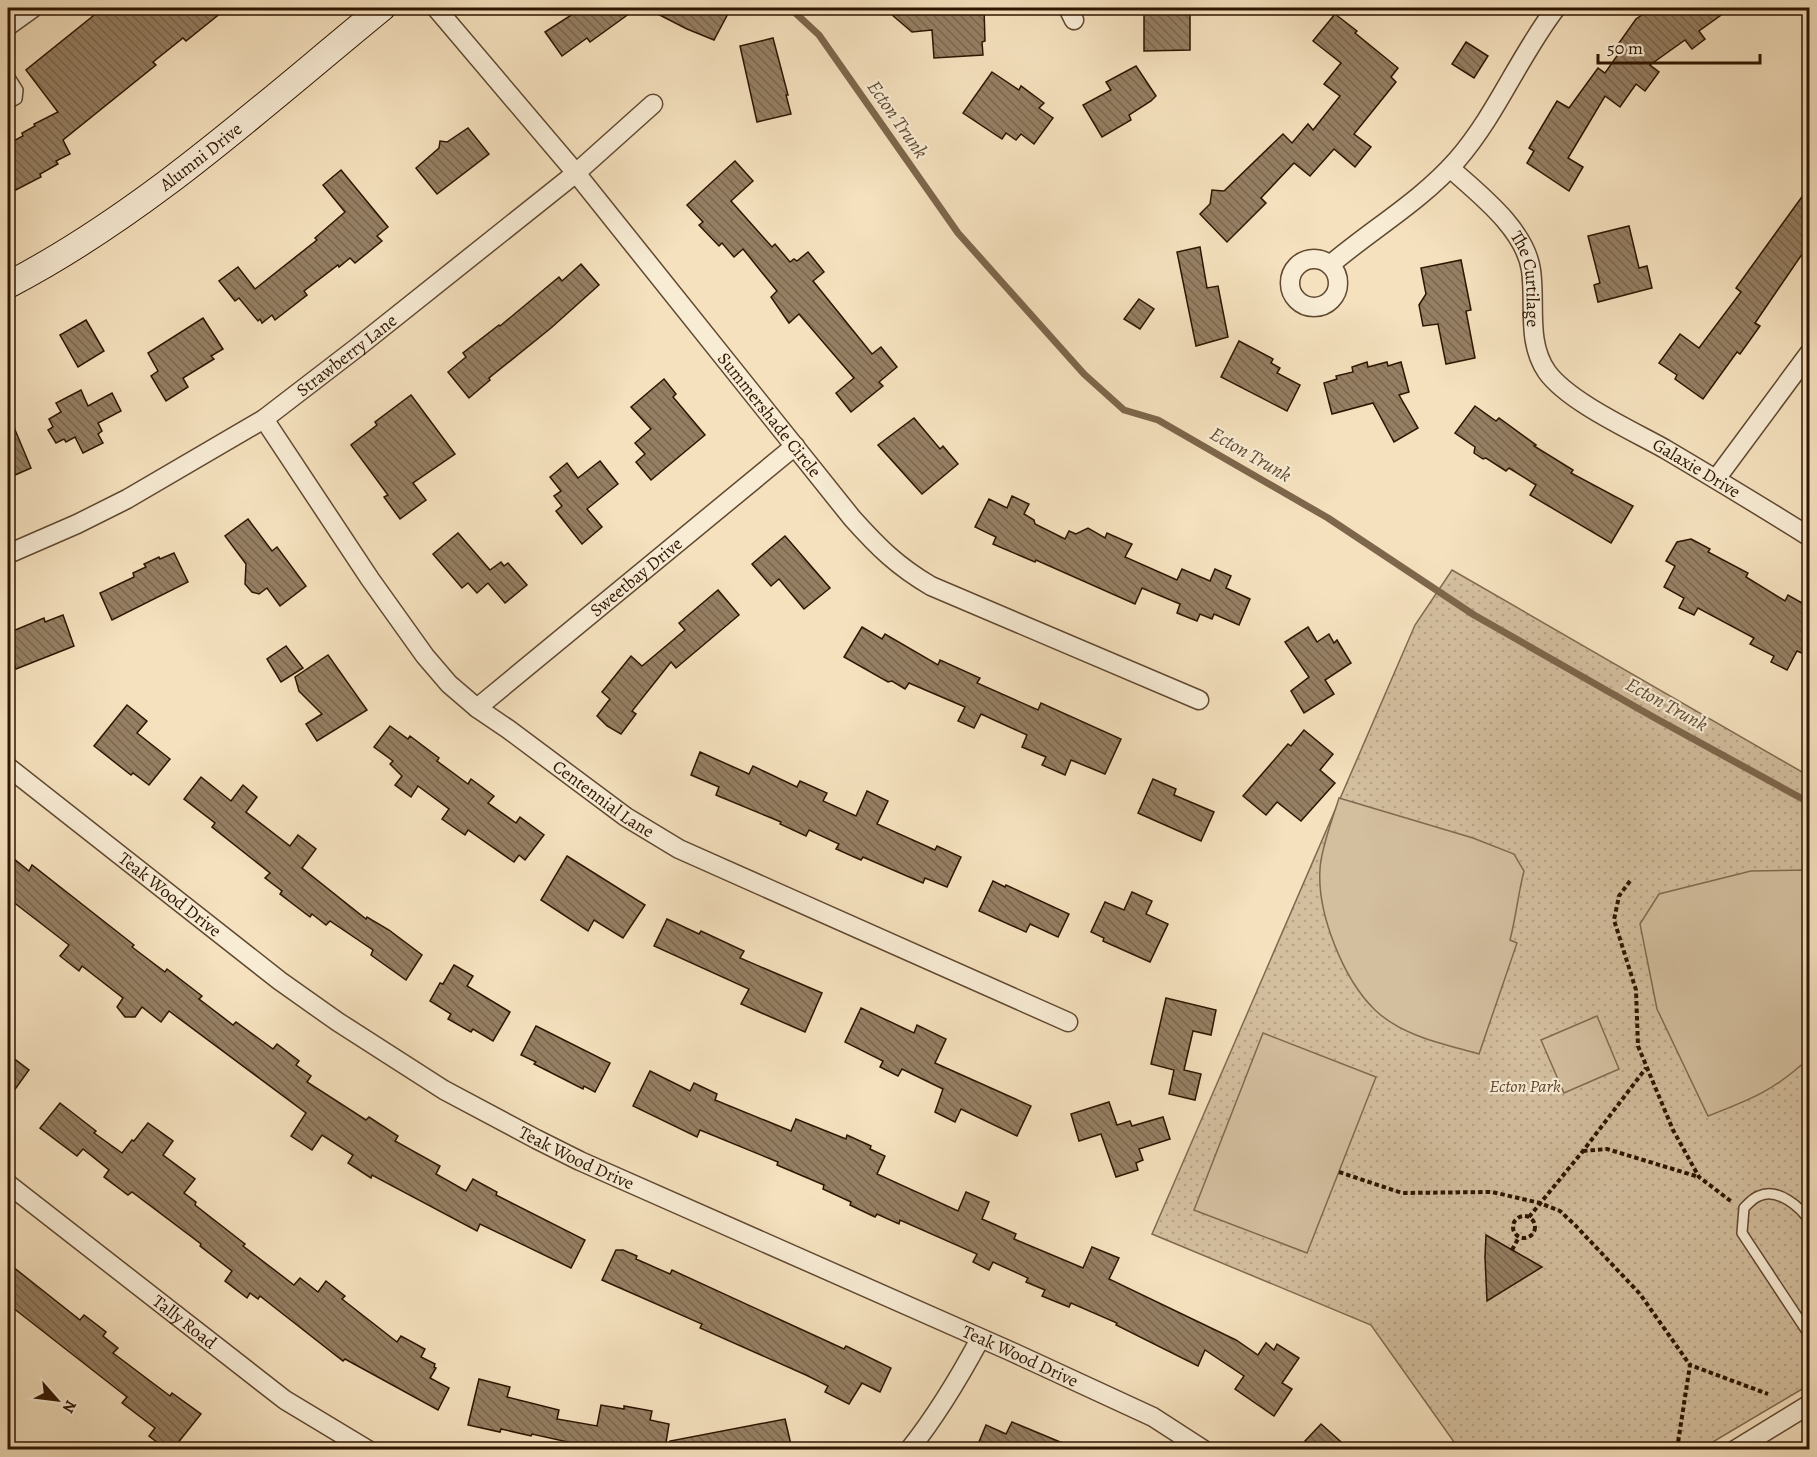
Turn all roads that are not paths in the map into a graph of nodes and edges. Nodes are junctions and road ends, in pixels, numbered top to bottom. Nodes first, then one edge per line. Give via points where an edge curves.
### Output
1 (33, 8) edge
2 (382, 8) edge
3 (436, 8) edge
4 (1556, 8) edge
5 (8, 26) edge
6 (8, 74) edge
7 (8, 104) edge
8 (653, 104) dead end
9 (1450, 168) junction
10 (576, 173) junction
11 (1330, 265) dead end
12 (8, 285) edge
13 (1809, 352) edge
14 (1580, 401) joint
15 (264, 419) junction
16 (795, 446) junction
17 (1716, 479) junction
18 (1809, 537) edge
19 (8, 554) edge
20 (1199, 700) dead end
21 (477, 708) junction
22 (8, 767) edge
23 (1068, 1022) dead end
24 (8, 1184) edge
25 (1809, 1222) edge
26 (1809, 1336) edge
27 (980, 1339) junction
28 (1809, 1404) edge
29 (368, 1449) edge
30 (909, 1449) edge
31 (1204, 1449) edge
32 (1735, 1449) edge

1 - 5 street
2 - 12 main road, Alumni Drive via 170,181 81,243
3 - 10 street, Summershade Circle
4 - 9 street via 1482,127
6 - 7 lane via 18,90 17,99
8 - 10 street, Strawberry Lane
9 - 11 street
9 - 14 street, The Curtilage via 1511,226 1522,243 1531,269 1533,330 1540,361 1558,384
10 - 15 street, Strawberry Lane
10 - 16 street, Summershade Circle
13 - 17 street
14 - 17 street, Galaxie Drive
15 - 19 street, Strawberry Lane via 127,499
15 - 21 street, Centennial Lane via 424,656
16 - 20 street, Summershade Circle via 874,543 931,586
16 - 21 street, Sweetbay Drive
17 - 18 street, Galaxie Drive
21 - 23 street, Centennial Lane via 626,817 679,849
22 - 27 street, Teak Wood Drive via 280,981 444,1090 580,1161
24 - 29 street, Tally Road via 285,1400
25 - 26 lane via 1795,1204 1769,1193 1744,1208 1742,1233
27 - 30 street via 933,1419
27 - 31 street, Teak Wood Drive via 1153,1417
28 - 32 street

